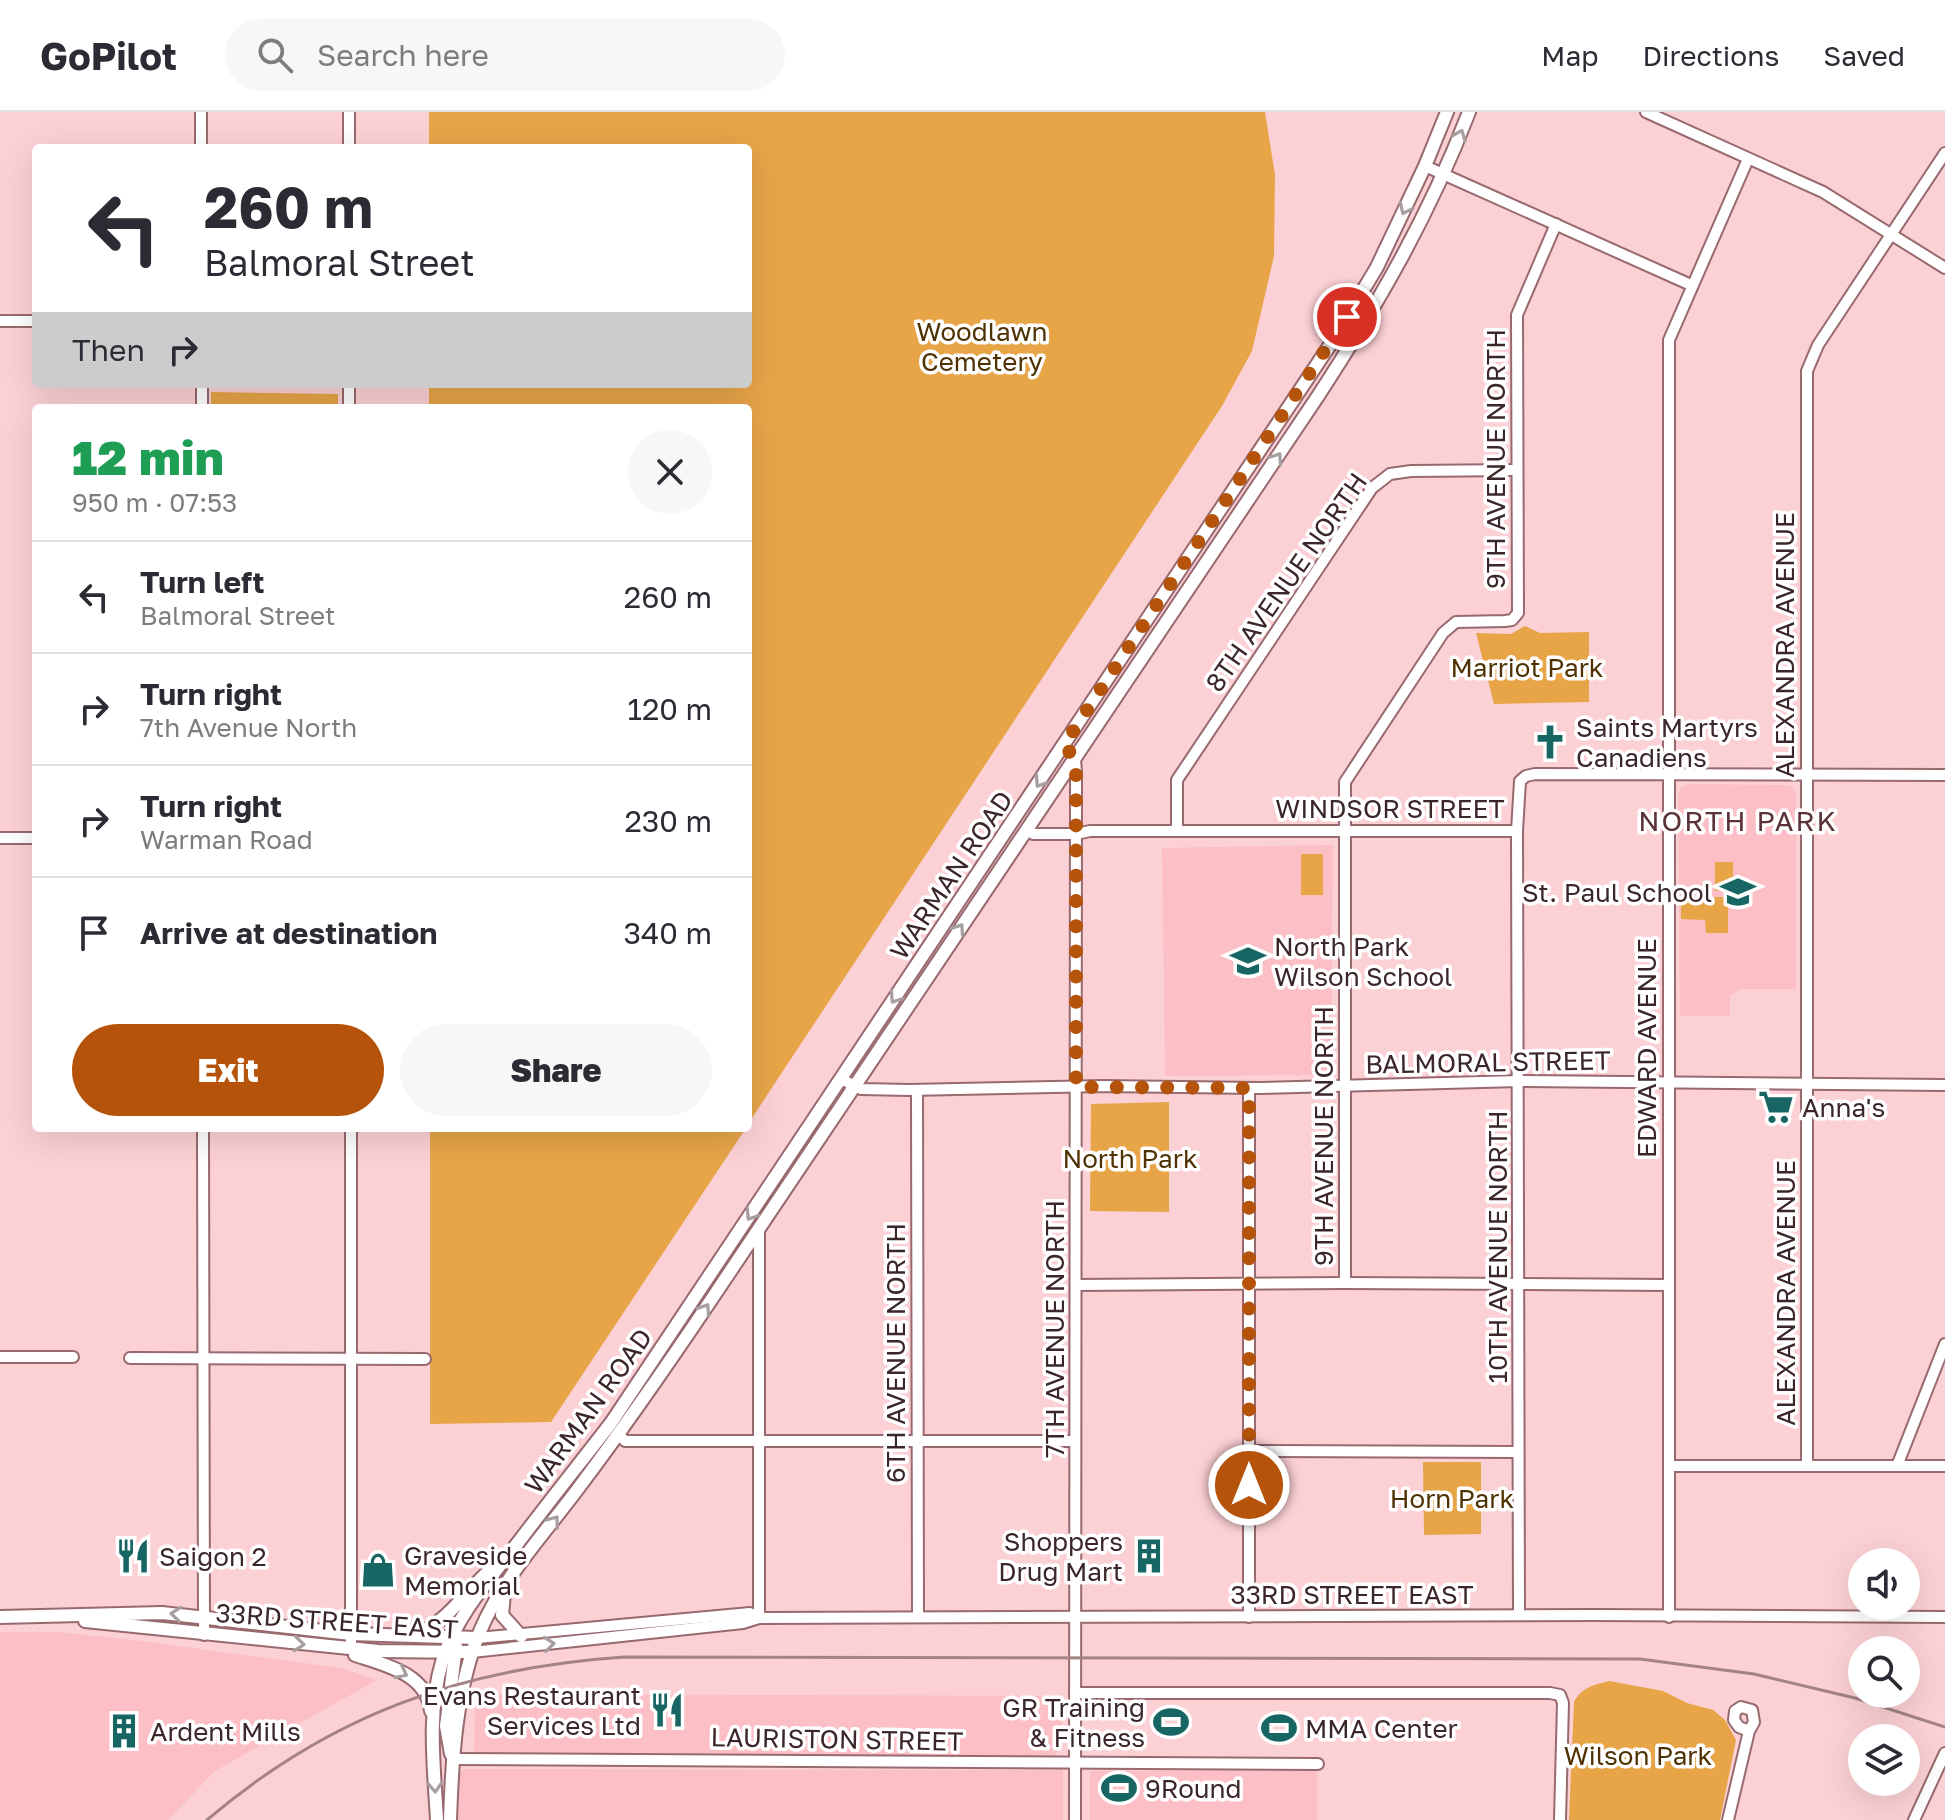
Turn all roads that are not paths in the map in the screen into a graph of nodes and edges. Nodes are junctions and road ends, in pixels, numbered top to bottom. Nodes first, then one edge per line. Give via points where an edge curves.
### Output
1 (201, 112) edge
2 (349, 112) edge
3 (1447, 112) edge
4 (1469, 112) edge
5 (1646, 112) edge
6 (201, 144) edge
7 (349, 144) edge
8 (1945, 153) edge
9 (1748, 159) junction
10 (1425, 166) junction
11 (1445, 174) junction
12 (1556, 224) junction
13 (1891, 234) junction
14 (1945, 268) edge
15 (1691, 285) junction
16 (0, 321) edge
17 (32, 321) edge
18 (1516, 470) junction
19 (1064, 745) junction
20 (1075, 759) junction
21 (1668, 775) junction
22 (1807, 775) junction
23 (1945, 775) edge
24 (1027, 828) junction
25 (1177, 830) junction
26 (1345, 830) junction
27 (1517, 831) junction
28 (1076, 834) junction
29 (0, 838) edge
30 (32, 838) edge
31 (841, 1079) junction
32 (1519, 1081) junction
33 (1668, 1084) junction
34 (1806, 1084) junction
35 (1945, 1085) edge
36 (853, 1086) junction
37 (1345, 1086) junction
38 (1076, 1087) junction
39 (1249, 1088) junction
40 (917, 1090) junction
41 (203, 1132) edge
42 (351, 1132) edge
43 (759, 1226) junction
44 (1345, 1283) junction
45 (1249, 1284) junction
46 (1518, 1284) junction
47 (1076, 1285) junction
48 (1669, 1285) junction
49 (1945, 1344) edge
50 (0, 1357) edge
51 (73, 1357) dead end
52 (130, 1358) dead end
53 (205, 1358) junction
54 (352, 1359) junction
55 (425, 1359) dead end
56 (619, 1435) junction
57 (758, 1440) junction
58 (916, 1440) junction
59 (1075, 1441) junction
60 (1250, 1451) junction
61 (1518, 1452) junction
62 (1807, 1465) junction
63 (1669, 1466) junction
64 (1897, 1466) junction
65 (1945, 1466) edge
66 (509, 1553) junction
67 (507, 1583) junction
68 (1519, 1615) junction
69 (0, 1617) edge
70 (54, 1617) junction
71 (205, 1617) junction
72 (918, 1617) junction
73 (1077, 1617) junction
74 (1249, 1617) junction
75 (1669, 1617) junction
76 (759, 1618) junction
77 (1941, 1619) edge
78 (351, 1634) junction
79 (204, 1635) junction
80 (521, 1636) junction
81 (409, 1637) junction
82 (450, 1637) junction
83 (477, 1638) junction
84 (329, 1647) junction
85 (350, 1649) junction
86 (451, 1652) junction
87 (472, 1652) junction
88 (1075, 1693) junction
89 (1749, 1731) dead end
90 (1945, 1753) edge
91 (433, 1754) junction
92 (452, 1759) junction
93 (1075, 1763) junction
94 (1318, 1764) dead end
95 (437, 1820) edge
96 (450, 1820) edge
97 (1075, 1820) edge
98 (1560, 1820) edge
99 (1728, 1820) edge
100 (1914, 1820) edge

1 - 6 street
2 - 7 street
3 - 10 main road, WARMAN ROAD
11 -> 4 main road, WARMAN ROAD
5 - 9 street
8 - 13 street, ALEXANDRA AVENUE
9 - 13 street via 1823,192
9 - 15 street, EDWARD AVENUE
10 - 11 street
10 -> 19 main road, WARMAN ROAD via 1377,267 1332,342
11 - 12 street
20 -> 11 main road, WARMAN ROAD via 1370,315
12 - 15 street
12 - 18 street, 9TH AVENUE NORTH via 1517,315
13 - 14 street
13 - 22 street, ALEXANDRA AVENUE via 1818,345 1807,371
15 - 21 street, EDWARD AVENUE via 1669,340
16 - 17 street
18 - 25 street, 8TH AVENUE NORTH via 1411,471 1390,474 1372,488 1177,780
18 - 26 street, 9TH AVENUE NORTH via 1518,613 1512,620 1456,622 1443,633 1345,782
19 - 20 street
19 -> 31 main road, WARMAN ROAD
20 - 24 main road, WARMAN ROAD
20 - 28 street, 7TH AVENUE NORTH
21 - 22 street, WINDSOR STREET
21 - 27 street, WINDSOR STREET via 1526,776 1518,789
21 - 33 street, EDWARD AVENUE
22 - 23 street, WINDSOR STREET
22 - 34 street, ALEXANDRA AVENUE
24 - 28 street, WINDSOR STREET via 1033,834
36 -> 24 main road, WARMAN ROAD
25 - 26 street, WINDSOR STREET
25 - 28 street, WINDSOR STREET
26 - 27 street, WINDSOR STREET
26 - 37 street, 9TH AVENUE NORTH
27 - 32 street, 10TH AVENUE NORTH
28 - 38 street, 7TH AVENUE NORTH
29 - 30 street
31 - 36 street, BALMORAL STREET
31 -> 66 main road, WARMAN ROAD via 611,1423
32 - 33 street, BALMORAL STREET
32 - 37 street, BALMORAL STREET
32 - 46 street, 10TH AVENUE NORTH
33 - 34 street, BALMORAL STREET
33 - 48 street, EDWARD AVENUE
34 - 35 street, BALMORAL STREET
34 - 62 street, ALEXANDRA AVENUE
36 - 40 street, BALMORAL STREET
36 - 43 main road, WARMAN ROAD
37 - 39 street, BALMORAL STREET
37 - 44 street, 9TH AVENUE NORTH
38 - 39 street, BALMORAL STREET
38 - 40 street, BALMORAL STREET
38 - 47 street, 7TH AVENUE NORTH
39 - 45 street
40 - 58 street, 6TH AVENUE NORTH
41 - 53 street
42 - 54 street
56 -> 43 main road, WARMAN ROAD
43 - 57 street
44 - 45 street
44 - 46 street
45 - 47 street
45 - 60 street
46 - 48 street
46 - 61 street, 10TH AVENUE NORTH
47 - 59 street, 7TH AVENUE NORTH
48 - 63 street, EDWARD AVENUE
49 - 64 street
50 - 51 street
52 - 53 street
53 - 54 street
53 - 71 street
54 - 55 street
54 - 78 street
56 - 57 street via 625,1441
67 -> 56 main road, WARMAN ROAD
57 - 58 street
57 - 76 street
58 - 59 street
58 - 72 street, 6TH AVENUE NORTH
59 - 73 street, 7TH AVENUE NORTH
60 - 61 street
60 - 74 street
61 - 68 street, 10TH AVENUE NORTH
62 - 63 street
62 - 64 street
63 - 75 street, EDWARD AVENUE
64 - 65 street
66 - 81 main road via 441,1620
66 - 82 main road, WARMAN ROAD
67 - 80 main road via 502,1615
67 - 83 main road, WARMAN ROAD
68 - 74 street, 33RD STREET EAST
68 - 75 street, 33RD STREET EAST
69 - 70 main road, 33RD STREET EAST
71 -> 70 main road, 33RD STREET EAST via 119,1612
70 - 79 main road, 33RD STREET EAST
71 - 78 main road, 33RD STREET EAST
71 - 79 street
72 - 73 street, 33RD STREET EAST
72 - 76 street, 33RD STREET EAST
73 - 74 street, 33RD STREET EAST
73 - 88 street, 7TH AVENUE NORTH
75 - 77 street, 33RD STREET EAST
76 - 80 street, 33RD STREET EAST via 750,1613
87 -> 76 street, 33RD STREET EAST
78 - 81 main road, 33RD STREET EAST
78 - 85 street
79 -> 84 main road, 33RD STREET EAST
80 - 83 street, 33RD STREET EAST
81 - 82 main road, 33RD STREET EAST
82 - 83 main road, 33RD STREET EAST
82 - 86 main road, WARMAN ROAD
83 - 87 main road, WARMAN ROAD
84 - 85 main road, 33RD STREET EAST
84 -> 91 main road via 386,1665 419,1683 429,1702
85 - 86 main road, 33RD STREET EAST
86 - 87 main road, 33RD STREET EAST
86 - 91 main road via 437,1688
86 - 92 main road via 446,1726
87 - 92 main road, WARMAN ROAD
88 - 93 street, 7TH AVENUE NORTH
88 - 98 street via 1560,1695
89 - 99 street
90 - 100 street
91 -> 95 main road
92 - 93 street, LAURISTON STREET
92 - 96 main road
93 - 94 street, LAURISTON STREET
93 - 97 street, 7TH AVENUE NORTH

